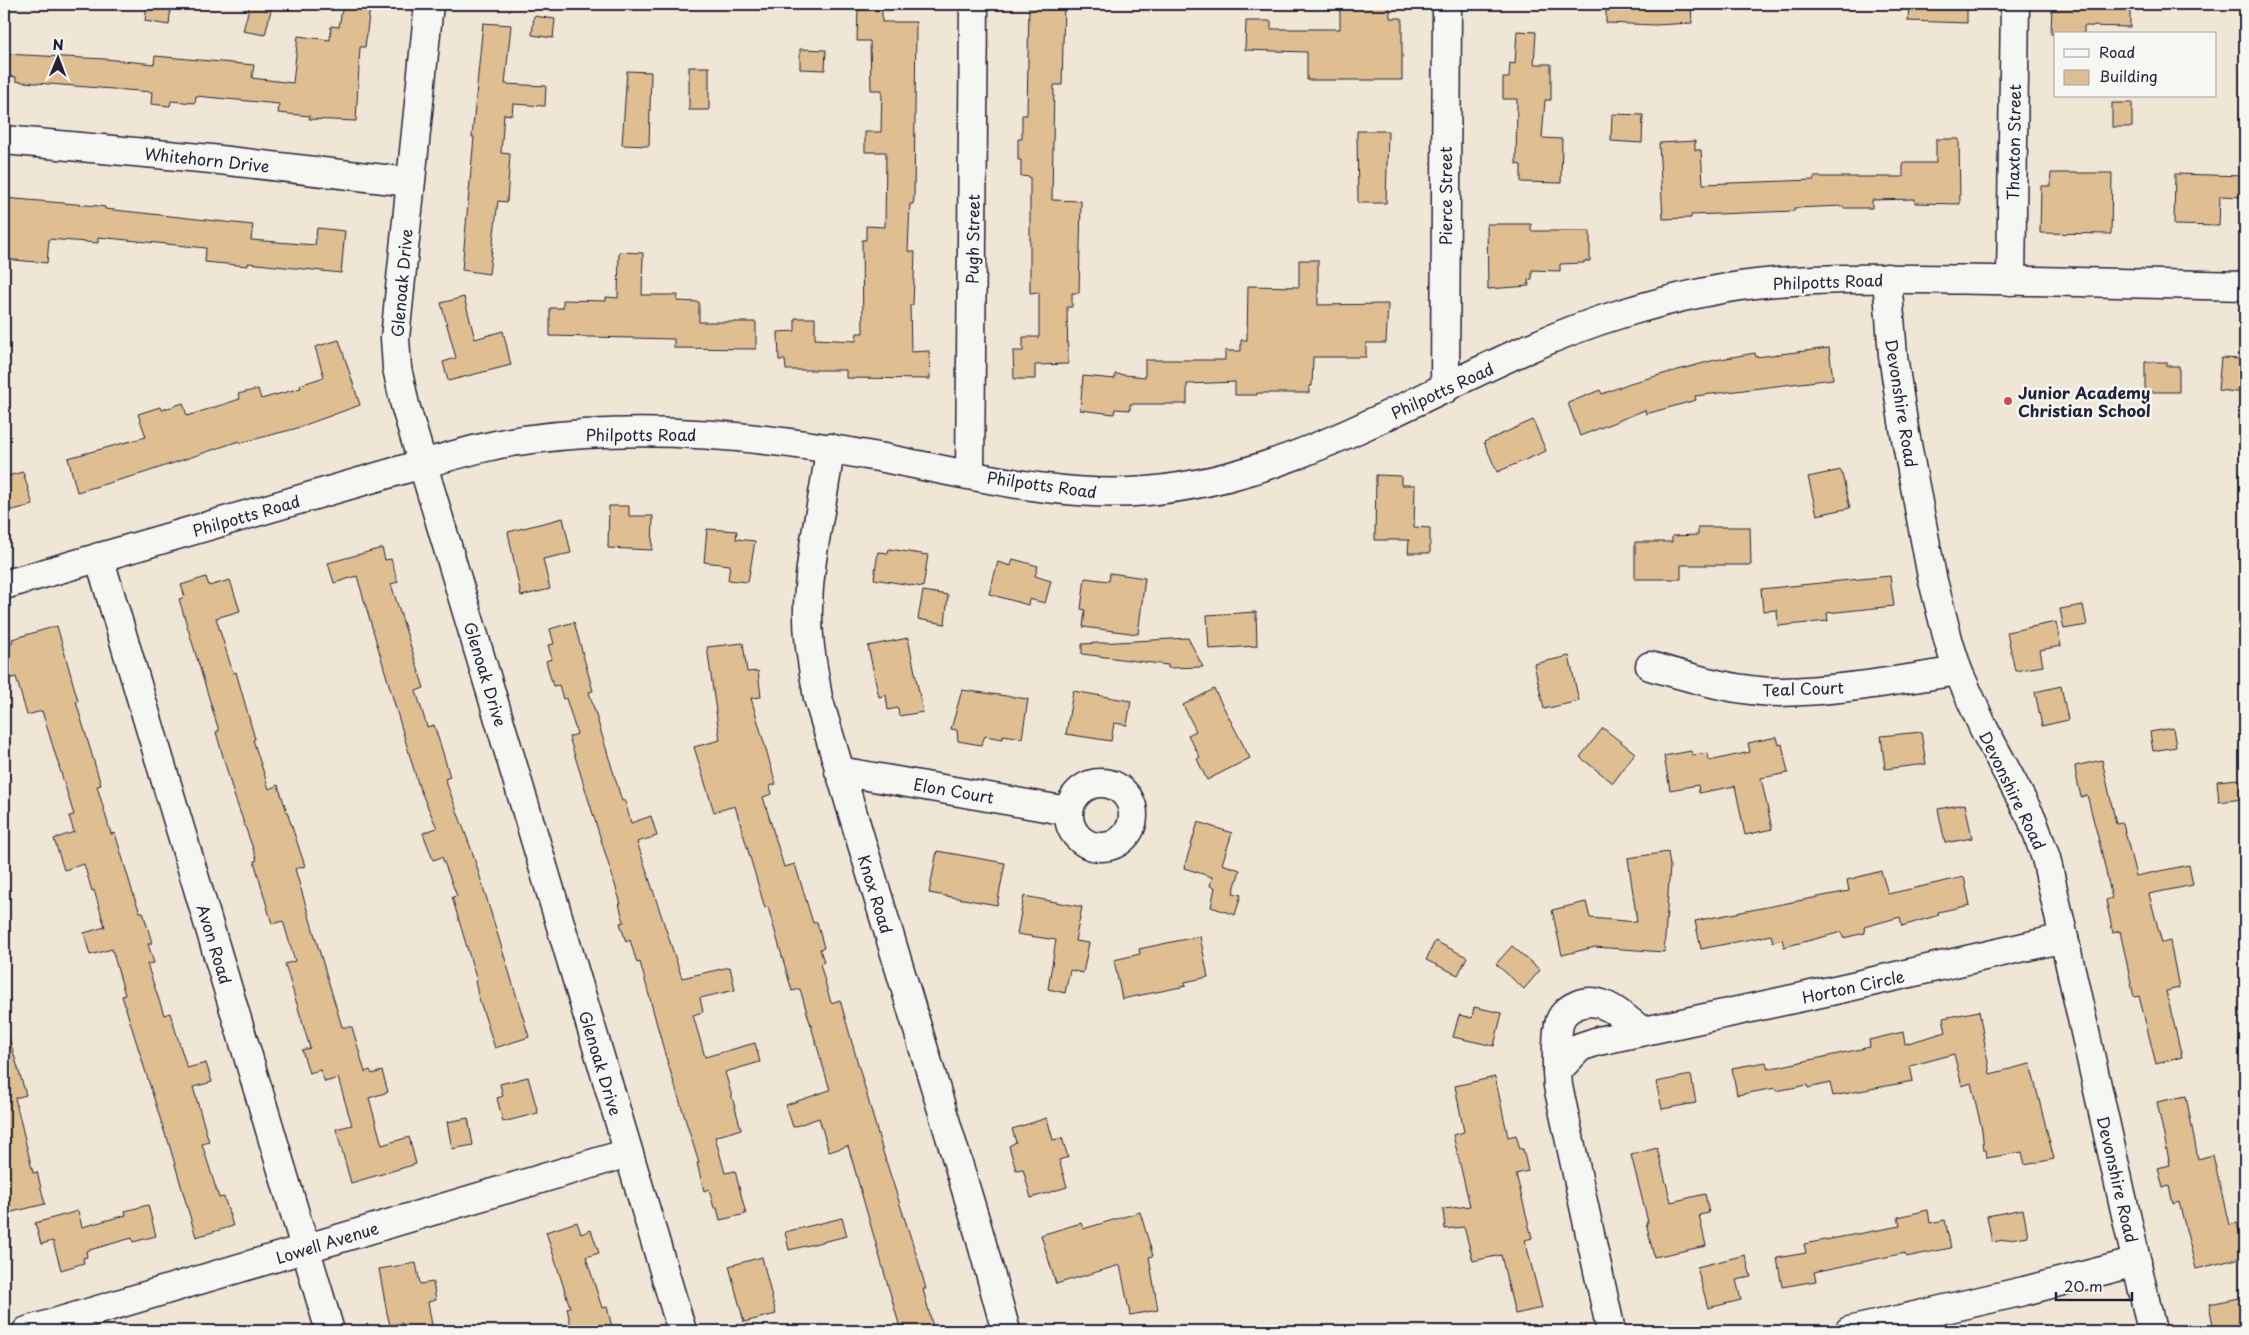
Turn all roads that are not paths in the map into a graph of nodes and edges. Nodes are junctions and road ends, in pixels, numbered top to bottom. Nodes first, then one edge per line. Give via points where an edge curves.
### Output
1 (429, 4) edge
2 (974, 4) edge
3 (1447, 4) edge
4 (2015, 4) edge
5 (4, 140) edge
6 (410, 182) junction
7 (1887, 278) junction
8 (2011, 281) junction
9 (2245, 286) edge
10 (1445, 389) junction
11 (830, 448) junction
12 (422, 464) junction
13 (970, 474) junction
14 (99, 557) junction
15 (4, 585) edge
16 (1650, 666) dead end
17 (1958, 671) junction
18 (839, 771) junction
19 (1068, 810) dead end
20 (2064, 938) junction
21 (1642, 1031) junction
22 (1558, 1071) junction
23 (628, 1153) junction
24 (305, 1248) junction
25 (2137, 1262) junction
26 (27, 1331) edge
27 (330, 1331) edge
28 (682, 1331) edge
29 (1006, 1331) edge
30 (1611, 1331) edge
31 (1849, 1331) edge
32 (2152, 1331) edge

1 - 6 street, Glenoak Drive
2 - 13 street, Pugh Street
3 - 10 street, Pierce Street
4 - 8 street, Thaxton Street
5 - 6 street, Whitehorn Drive
6 - 12 street, Glenoak Drive via 395,338 403,396
7 - 8 street, Philpotts Road
7 - 10 street, Philpotts Road via 1772,282 1718,290 1620,314 1554,338
7 - 17 street, Devonshire Road via 1893,356 1904,428 1932,577
8 - 9 street, Philpotts Road
10 - 13 street, Philpotts Road via 1313,450 1252,472 1197,485 1145,492 1103,492 1050,488
11 - 12 street, Philpotts Road via 762,438 609,432 530,439
11 - 13 street, Philpotts Road
11 - 18 street, Knox Road via 810,580 808,616 818,698
12 - 14 street, Philpotts Road
12 - 23 street, Glenoak Drive
14 - 15 street, Philpotts Road
14 - 24 street, Avon Road
16 - 17 street, Teal Court via 1703,681 1780,692
17 - 20 street, Devonshire Road via 1984,729 2032,819 2046,858
18 - 19 street, Elon Court
18 - 29 street, Knox Road
20 - 21 street, Horton Circle
20 - 25 street, Devonshire Road
21 - 22 street, Horton Circle via 1580,1047
21 - 22 street via 1612,1008 1596,1002 1583,1002 1571,1007 1559,1024
22 - 30 street via 1573,1160
23 - 24 street, Lowell Avenue
23 - 28 street, Glenoak Drive
24 - 26 street, Lowell Avenue
24 - 27 street, Avon Road
25 - 31 street
25 - 32 street, Devonshire Road

